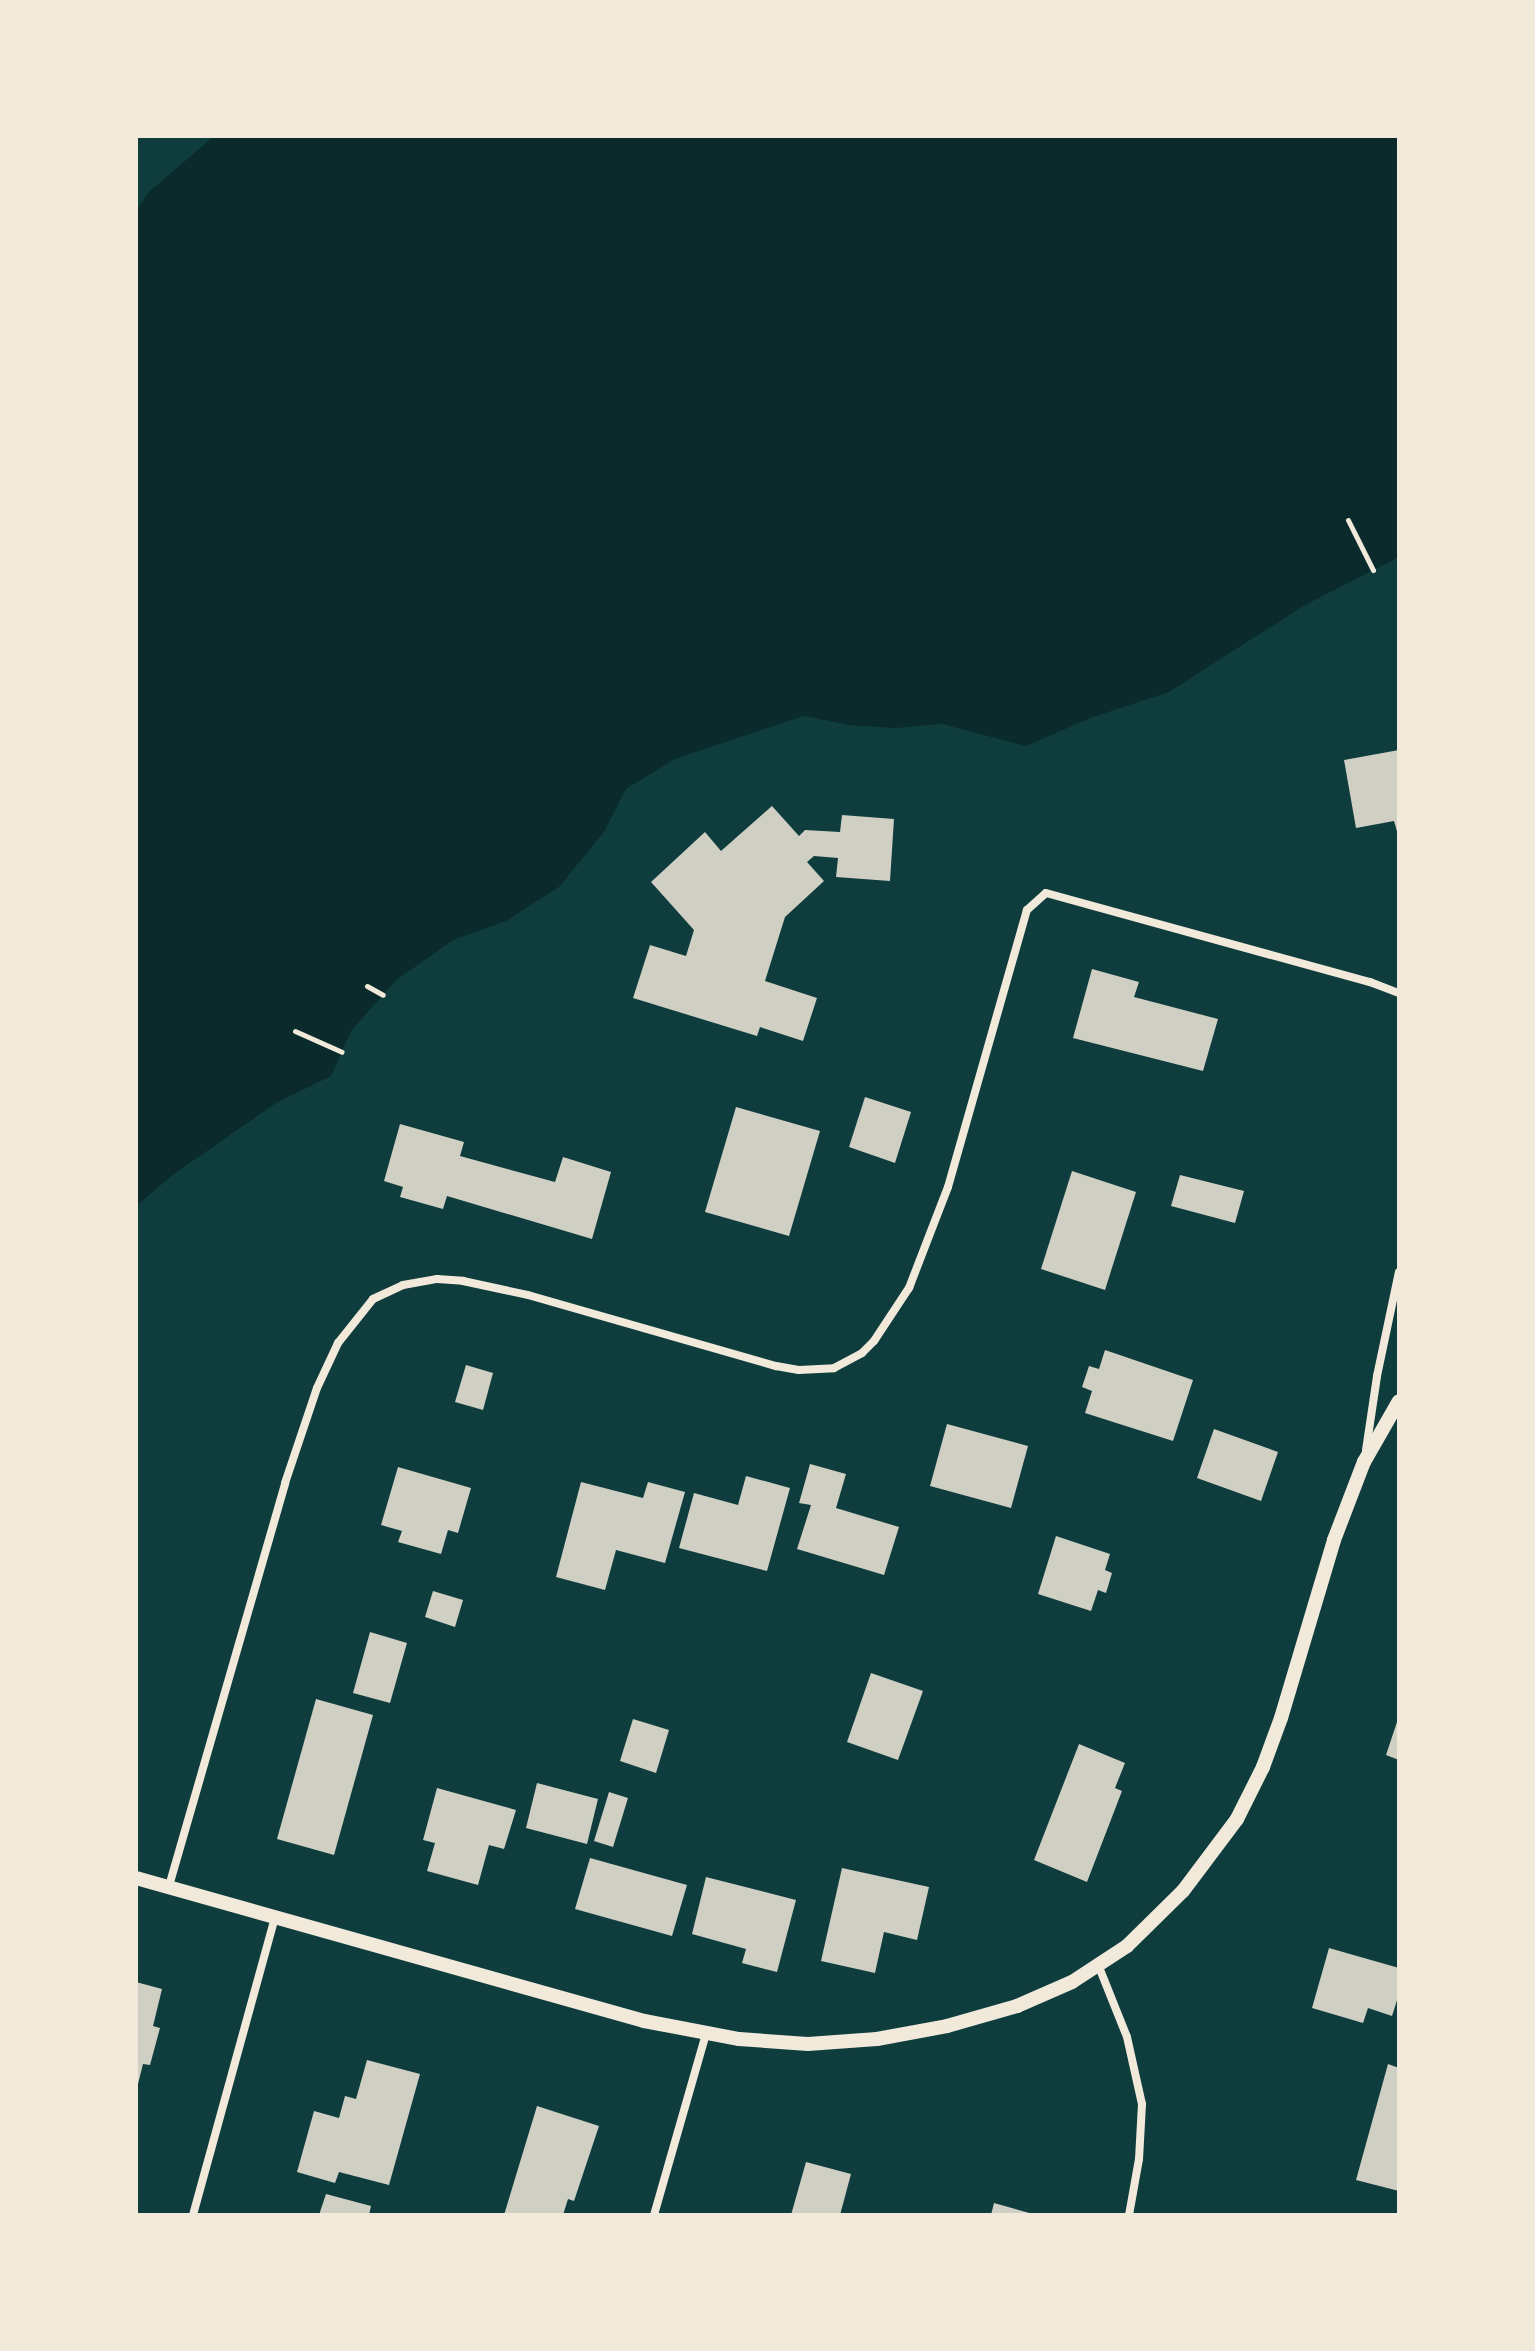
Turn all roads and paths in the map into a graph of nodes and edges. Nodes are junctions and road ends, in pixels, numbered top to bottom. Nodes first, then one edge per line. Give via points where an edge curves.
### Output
1 (1348, 520) dead end
2 (1373, 570) dead end
3 (367, 986) dead end
4 (1399, 993) edge
5 (383, 995) dead end
6 (295, 1031) dead end
7 (342, 1052) dead end
8 (1399, 1272) edge
9 (1399, 1401) edge
10 (1364, 1462) junction
11 (136, 1878) edge
12 (169, 1886) junction
13 (275, 1918) junction
14 (1099, 1967) junction
15 (706, 2034) junction
16 (193, 2215) edge
17 (654, 2215) edge
18 (1129, 2215) edge

1 - 2 path
3 - 5 path
4 - 12 street via 1046,893 1027,910 948,1187 921,1259 893,1317 852,1360 818,1370 776,1366 463,1281 403,1285 373,1299 338,1343 306,1419
6 - 7 path
8 - 10 street
9 - 10 street
10 - 14 street via 1334,1540 1281,1718 1247,1802 1183,1891
11 - 12 street
12 - 13 street
13 - 15 street
13 - 16 street
14 - 15 street via 1017,2006 912,2034 808,2044
14 - 18 street via 1130,2047 1142,2104
15 - 17 street

